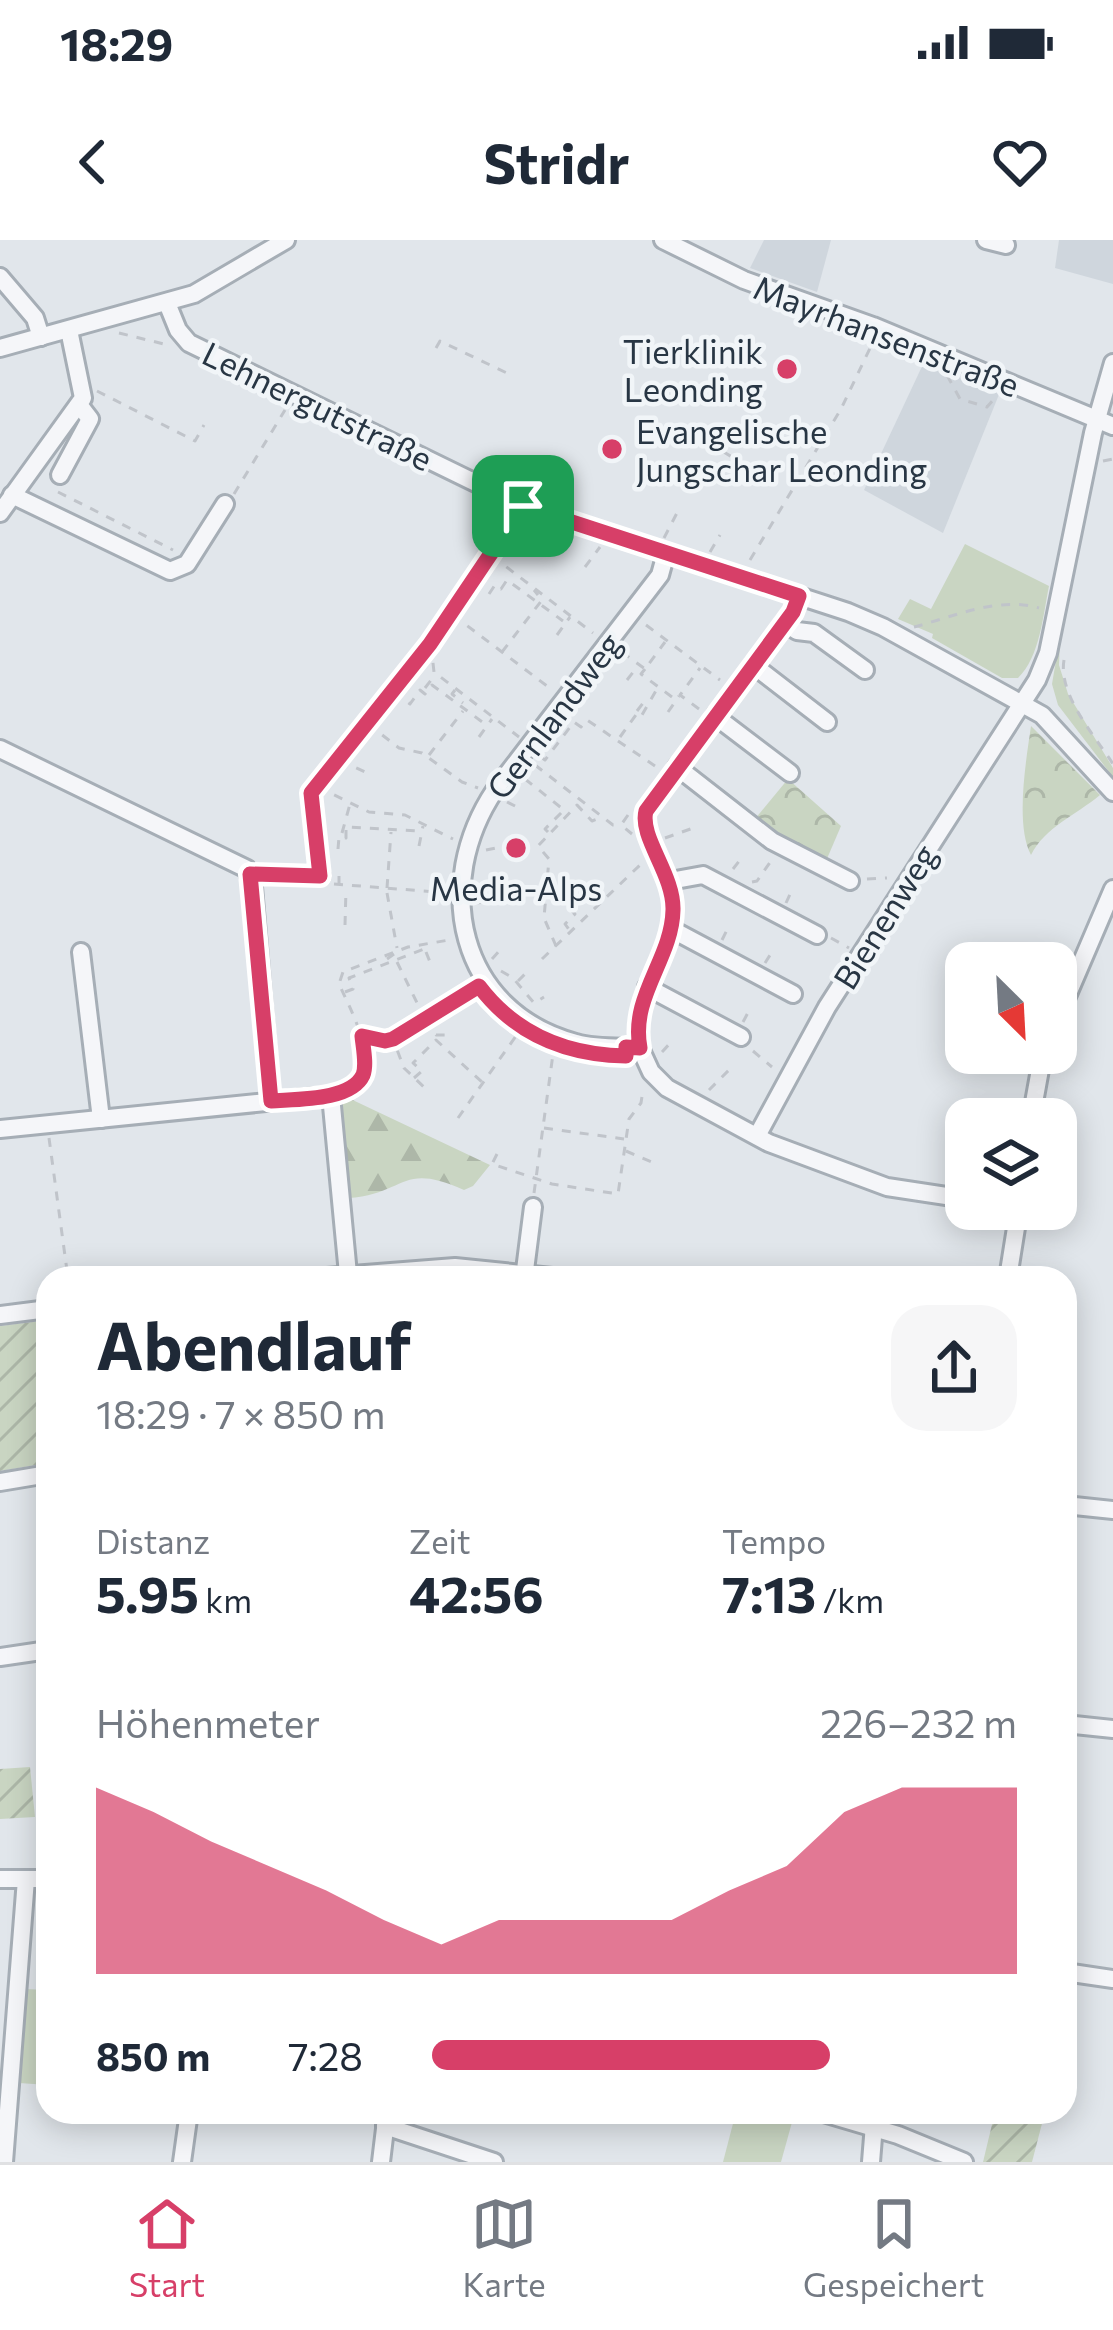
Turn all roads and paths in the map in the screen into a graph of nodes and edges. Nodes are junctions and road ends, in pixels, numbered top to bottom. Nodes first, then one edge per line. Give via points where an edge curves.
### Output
1 (286, 240) edge
2 (663, 240) edge
3 (986, 240) edge
4 (1006, 245) dead end
5 (0, 277) edge
6 (167, 303) junction
7 (69, 330) junction
8 (41, 337) junction
9 (875, 337) dead end
10 (0, 348) edge
11 (436, 349) dead end
12 (1113, 362) edge
13 (941, 368) dead end
14 (511, 375) dead end
15 (999, 389) dead end
16 (294, 394) junction
17 (81, 398) junction
18 (1105, 422) edge
19 (204, 425) dead end
20 (697, 432) dead end
21 (58, 483) joint
22 (782, 486) dead end
23 (12, 495) junction
24 (225, 504) joint
25 (523, 506) junction
26 (678, 511) dead end
27 (0, 513) edge
28 (719, 535) dead end
29 (602, 546) dead end
30 (664, 546) junction
31 (709, 554) dead end
32 (492, 556) junction
33 (190, 559) junction
34 (746, 566) dead end
35 (585, 567) dead end
36 (535, 589) junction
37 (489, 594) dead end
38 (799, 596) junction
39 (539, 604) junction
40 (1046, 610) dead end
41 (452, 614) junction
42 (571, 616) junction
43 (473, 618) dead end
44 (637, 619) dead end
45 (562, 621) dead end
46 (784, 623) junction
47 (467, 626) junction
48 (664, 626) dead end
49 (556, 634) dead end
50 (658, 634) junction
51 (928, 637) dead end
52 (600, 638) dead end
53 (666, 640) junction
54 (1067, 645) dead end
55 (432, 646) junction
56 (616, 647) dead end
57 (516, 649) dead end
58 (502, 652) junction
59 (443, 655) dead end
60 (509, 657) junction
61 (710, 660) dead end
62 (639, 664) junction
63 (753, 665) junction
64 (702, 667) junction
65 (645, 669) junction
66 (865, 670) dead end
67 (436, 674) junction
68 (627, 680) dead end
69 (726, 685) dead end
70 (658, 687) junction
71 (425, 688) dead end
72 (456, 688) junction
73 (392, 691) junction
74 (557, 694) dead end
75 (480, 695) dead end
76 (678, 698) junction
77 (474, 703) junction
78 (1021, 703) junction
79 (463, 707) junction
80 (668, 712) dead end
81 (710, 715) junction
82 (493, 717) junction
83 (827, 722) dead end
84 (367, 723) junction
85 (485, 724) dead end
86 (479, 737) dead end
87 (619, 739) junction
88 (0, 749) edge
89 (515, 749) dead end
90 (535, 753) dead end
91 (428, 757) junction
92 (338, 759) junction
93 (529, 760) dead end
94 (1113, 764) edge
95 (669, 769) junction
96 (367, 773) dead end
97 (790, 773) dead end
98 (519, 774) dead end
99 (316, 786) junction
100 (1113, 792) edge
101 (500, 799) dead end
102 (350, 802) junction
103 (475, 802) dead end
104 (517, 807) dead end
105 (635, 807) dead end
106 (603, 818) junction
107 (424, 825) junction
108 (621, 825) junction
109 (696, 827) dead end
110 (391, 830) junction
111 (419, 832) junction
112 (342, 833) dead end
113 (550, 834) junction
114 (481, 843) dead end
115 (781, 845) junction
116 (418, 847) dead end
117 (496, 848) dead end
118 (646, 848) junction
119 (338, 849) dead end
120 (455, 850) dead end
121 (250, 874) junction
122 (330, 874) junction
123 (451, 879) dead end
124 (670, 881) junction
125 (850, 881) joint
126 (342, 887) junction
127 (905, 887) junction
128 (728, 888) junction
129 (1113, 889) edge
130 (387, 891) junction
131 (489, 902) dead end
132 (473, 903) dead end
133 (570, 909) dead end
134 (345, 925) dead end
135 (671, 929) junction
136 (572, 932) junction
137 (817, 935) joint
138 (457, 939) dead end
139 (556, 946) junction
140 (423, 947) junction
141 (502, 948) dead end
142 (81, 952) dead end
143 (395, 952) junction
144 (861, 955) junction
145 (387, 959) dead end
146 (542, 959) dead end
147 (396, 960) junction
148 (430, 962) dead end
149 (530, 970) dead end
150 (1077, 973) edge
151 (476, 982) dead end
152 (516, 982) junction
153 (646, 987) junction
154 (343, 993) junction
155 (793, 994) dead end
156 (544, 997) dead end
157 (423, 1020) junction
158 (521, 1028) dead end
159 (446, 1034) dead end
160 (362, 1036) junction
161 (392, 1037) junction
162 (741, 1037) joint
163 (554, 1045) dead end
164 (640, 1048) junction
165 (729, 1070) dead end
166 (415, 1078) junction
167 (789, 1078) junction
168 (646, 1080) dead end
169 (483, 1083) junction
170 (427, 1090) dead end
171 (328, 1099) junction
172 (271, 1101) junction
173 (696, 1104) junction
174 (458, 1118) dead end
175 (101, 1119) junction
176 (47, 1124) junction
177 (543, 1128) junction
178 (0, 1129) edge
179 (758, 1136) junction
180 (626, 1139) junction
181 (624, 1150) junction
182 (496, 1154) dead end
183 (504, 1158) dead end
184 (653, 1163) dead end
185 (500, 1167) junction
186 (536, 1180) junction
187 (945, 1196) edge
188 (532, 1207) dead end
189 (1016, 1230) edge
190 (66, 1266) edge
191 (347, 1266) edge
192 (525, 1266) edge
193 (1010, 1266) edge
194 (36, 1311) edge
195 (0, 1315) edge
196 (36, 1476) edge
197 (0, 1482) edge
198 (1077, 1506) edge
199 (1113, 1510) edge
200 (36, 1652) edge
201 (0, 1657) edge
202 (1077, 1725) edge
203 (1113, 1729) edge
204 (0, 1879) edge
205 (26, 1879) junction
206 (36, 1879) edge
207 (1077, 1974) edge
208 (1113, 1979) edge
209 (187, 2124) edge
210 (385, 2124) edge
211 (399, 2124) edge
212 (874, 2124) edge
213 (883, 2124) edge
214 (4, 2162) edge
215 (182, 2162) edge
216 (381, 2162) edge
217 (494, 2162) edge
218 (871, 2162) edge
219 (964, 2162) edge

1 - 6 street via 212,286
2 - 18 street, Mayrhansenstraße via 744,280
3 - 4 street
5 - 8 street
6 - 7 street
6 - 16 street, Lehnergutstraße via 189,343
7 - 8 street
7 - 17 street
8 - 10 street
9 - 34 path
11 - 14 path via 440,341
12 - 18 street, Bienenweg
13 - 15 path via 960,399 982,407
16 - 24 path
16 - 25 street, Lehnergutstraße
17 - 19 path via 99,391 196,441
17 - 21 street via 90,419
17 - 23 street
18 - 78 street, Bienenweg via 1048,653
20 - 22 path
21 - 33 path
23 - 27 street
23 - 33 street via 160,569
24 - 33 street
25 - 30 street, Lehnergutstraße
25 - 32 path
26 - 30 path
28 - 31 path
29 - 35 path
30 - 38 street, Lehnergutstraße
30 - 164 street, Gernlandweg via 660,575 494,790 460,874 466,941 507,1005 572,1042
32 - 36 path
32 - 41 path
36 - 39 path
36 - 42 path
37 - 39 path via 507,580
38 - 46 street
38 - 78 street, Lehnergutstraße via 884,627
39 - 45 path
39 - 58 path
40 - 51 path via 992,607 913,627
41 - 47 path
41 - 55 path
42 - 49 path
42 - 52 path
43 - 47 path
44 - 50 path
46 - 63 street
46 - 66 street via 814,633
47 - 58 path
48 - 50 path
50 - 53 path
53 - 64 path
53 - 65 path
54 - 94 path via 1065,681
55 - 59 path
55 - 67 path
55 - 73 path
56 - 62 path
57 - 60 path
58 - 60 path
60 - 74 path
61 - 64 path
62 - 65 path
62 - 68 path
63 - 81 street
63 - 83 street
64 - 69 path
64 - 76 path
65 - 70 path via 641,674
67 - 71 path
67 - 72 path
70 - 76 path
70 - 87 path
72 - 77 path
72 - 79 path
73 - 79 path via 410,704 432,685
73 - 84 path
75 - 77 path
76 - 80 path
76 - 81 path
77 - 82 path
78 - 100 street, Lehnergutstraße via 1060,732
78 - 127 street, Bienenweg
79 - 85 path
79 - 91 path
81 - 95 street
81 - 97 street
82 - 86 path
82 - 89 path via 522,739
84 - 91 path via 399,748
84 - 92 path
87 - 90 path via 586,720 581,727 574,722 545,760
87 - 95 path
88 - 121 street
91 - 103 path via 485,788
92 - 96 path
92 - 99 path
93 - 106 path
95 - 115 street
95 - 118 street via 646,811
98 - 113 path via 563,809 545,829
99 - 102 path
99 - 122 path via 311,793
101 - 104 path
102 - 107 path
102 - 112 path
105 - 108 path
106 - 108 path
106 - 113 path via 592,821 578,806
107 - 111 path
107 - 120 path via 458,839
108 - 118 path
109 - 118 path
110 - 111 path
110 - 119 path via 346,827
110 - 130 path
111 - 116 path
113 - 139 path via 538,846 549,859 544,918
114 - 117 path via 478,852
115 - 125 street
115 - 128 path via 758,880
118 - 124 street
118 - 136 path
121 - 122 street
121 - 172 street
122 - 126 path
122 - 126 path
123 - 130 path via 450,895
124 - 128 street via 703,875
124 - 135 street
125 - 127 path via 884,877
126 - 130 path
126 - 134 path
127 - 144 street, Bienenweg
128 - 137 street
129 - 150 street
130 - 143 path
131 - 132 path
133 - 136 path via 575,914 565,924
135 - 153 street
135 - 155 street
136 - 139 path
137 - 144 path
138 - 140 path
139 - 146 path
140 - 143 path
140 - 147 path
140 - 148 path
141 - 152 path via 489,957
142 - 175 street
143 - 145 path
143 - 154 path via 343,972
144 - 167 street, Bienenweg
147 - 154 path via 349,978 353,988
147 - 157 path
149 - 152 path
151 - 157 path
152 - 156 path via 534,1004
153 - 162 street
153 - 164 street
154 - 160 path
157 - 159 path via 436,1035
157 - 161 path
158 - 169 path
160 - 161 path
160 - 171 path via 360,1081
161 - 166 path
162 - 167 path
163 - 177 path
164 - 173 street via 658,1081
165 - 173 path
166 - 169 path via 422,1071 413,1063 436,1040
166 - 170 path
167 - 179 street, Bienenweg
168 - 180 path
169 - 174 path
171 - 172 street
171 - 191 street
172 - 175 street
173 - 179 street
175 - 176 street
176 - 178 street
176 - 190 path
177 - 180 path
177 - 186 path
179 - 187 street via 887,1187
180 - 181 path
181 - 184 path
181 - 186 path via 618,1194
182 - 185 path via 492,1164
183 - 185 path
185 - 186 path
188 - 192 street
189 - 193 street
194 - 195 street
196 - 197 street
198 - 199 street
200 - 201 street
202 - 203 street
204 - 205 street
205 - 206 street
205 - 214 street
207 - 208 street
209 - 215 street
210 - 216 street
211 - 217 street
212 - 218 street
213 - 219 street

